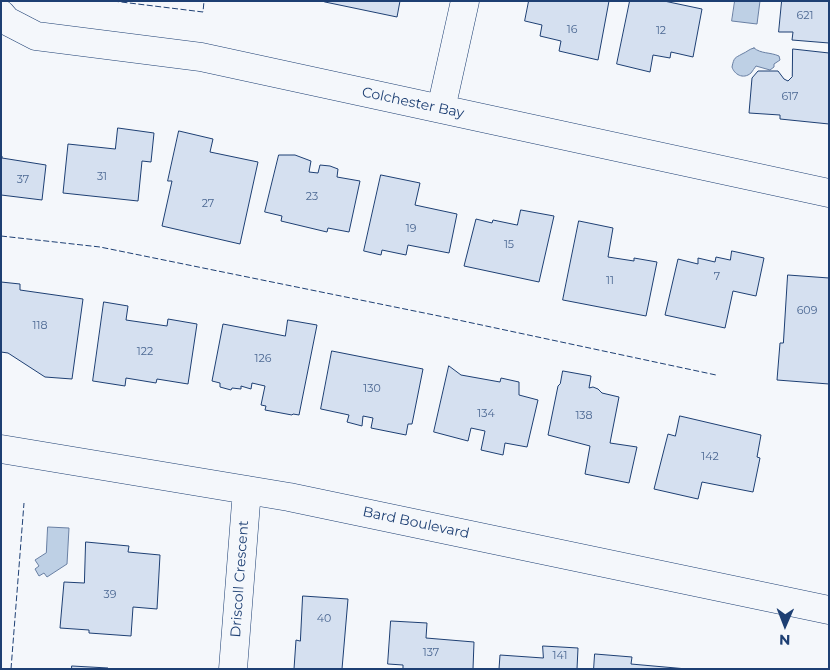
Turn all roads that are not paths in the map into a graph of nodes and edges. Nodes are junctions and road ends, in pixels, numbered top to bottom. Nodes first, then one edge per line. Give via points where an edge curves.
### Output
1 (464, 1) edge
2 (1, 14) edge
3 (441, 109) junction
4 (829, 193) edge
5 (1, 449) edge
6 (247, 490) junction
7 (829, 610) edge
8 (233, 669) edge

1 - 3 street
2 - 3 street, Colchester Bay via 7,21 36,36 201,57
3 - 4 street, Colchester Bay
5 - 6 street, Bard Boulevard
6 - 7 street, Bard Boulevard
6 - 8 street, Driscoll Crescent

